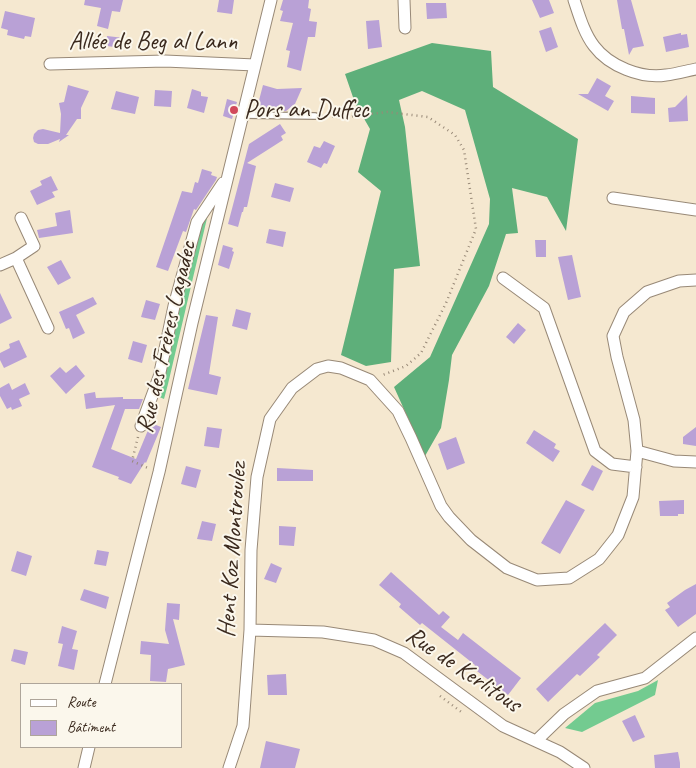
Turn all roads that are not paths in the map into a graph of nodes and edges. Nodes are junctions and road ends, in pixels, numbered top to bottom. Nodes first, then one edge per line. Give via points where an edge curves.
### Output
1 (271, 0) edge
2 (404, 0) edge
3 (574, 0) edge
4 (405, 28) dead end
5 (50, 64) dead end
6 (255, 65) junction
7 (696, 69) edge
8 (242, 115) junction
9 (315, 116) road end
10 (227, 178) junction
11 (613, 198) dead end
12 (696, 210) edge
13 (21, 218) dead end
14 (16, 258) junction
15 (0, 265) edge
16 (503, 278) dead end
17 (696, 280) edge
18 (48, 328) dead end
19 (141, 426) road end
20 (637, 450) junction
21 (696, 462) edge
22 (636, 467) junction
23 (250, 630) junction
24 (696, 638) edge
25 (105, 683) edge
26 (536, 741) junction
27 (89, 748) edge
28 (84, 768) edge
29 (229, 768) edge
30 (584, 768) edge

1 - 6 street, Rue des Frères Lagadec
2 - 4 street
3 - 7 street via 594,46 616,65 638,74 664,76
5 - 6 street, Allée de Beg al Lann via 165,61
6 - 8 street, Rue des Frères Lagadec
8 - 9 lane
8 - 10 street, Rue des Frères Lagadec
10 - 19 street via 197,222 159,378
10 - 25 street, Rue des Frères Lagadec via 159,472
11 - 12 street
13 - 14 street via 34,246
14 - 15 street
14 - 18 street
16 - 22 street via 544,308 595,451 612,464
17 - 20 street, Hent Koz Montroulez via 680,281 647,292 624,312 613,336 634,420
20 - 21 street via 674,461
20 - 22 street, Hent Koz Montroulez
22 - 23 street, Hent Koz Montroulez via 633,497 618,535 599,559 569,578 537,580 507,568 471,540 449,517 431,486 398,411 370,380 341,368 328,366 317,369 292,388 270,419 257,477 251,550
23 - 26 street, Rue de Kerlitous via 323,632 374,640 404,653 503,726
23 - 29 street, Hent Koz Montroulez via 243,726
24 - 26 street via 645,678 597,691 564,714
26 - 30 street, Rue de Kerlitous
27 - 28 street

